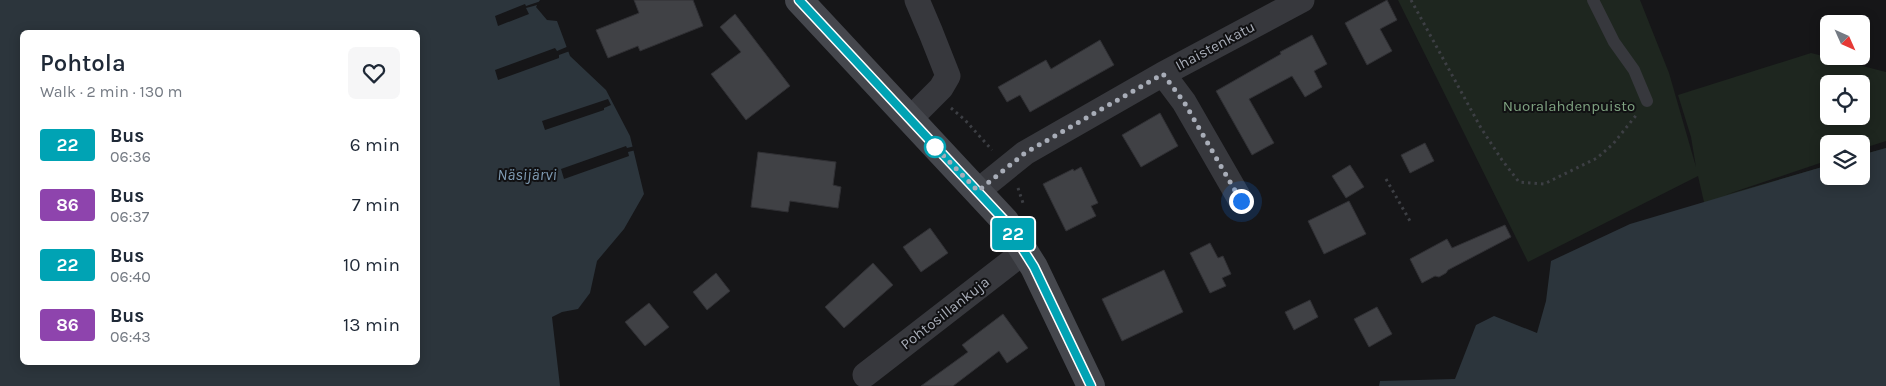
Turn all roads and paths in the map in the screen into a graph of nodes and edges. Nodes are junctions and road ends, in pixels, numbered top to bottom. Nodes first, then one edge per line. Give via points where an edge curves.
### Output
1 (799, 0) edge
2 (917, 0) edge
3 (1302, 0) edge
4 (1411, 0) edge
5 (1593, 0) edge
6 (1163, 74) junction
7 (1647, 102) joint
8 (910, 120) junction
9 (1386, 178) dead end
10 (978, 191) junction
11 (1241, 201) dead end
12 (1410, 221) dead end
13 (1025, 251) junction
14 (865, 376) dead end
15 (1091, 386) edge

1 - 8 main road
2 - 8 street via 948,76 941,88
3 - 6 street, Ihaistenkatu
4 - 7 path via 1481,128 1520,182 1544,184 1597,158 1613,144
5 - 7 lane via 1614,42 1634,70
6 - 10 street, Ihaistenkatu via 1025,153
6 - 11 street via 1184,102
8 - 10 main road
9 - 12 path
10 - 13 main road via 1005,221
13 - 14 street, Pohtosillankuja
13 - 15 main road

